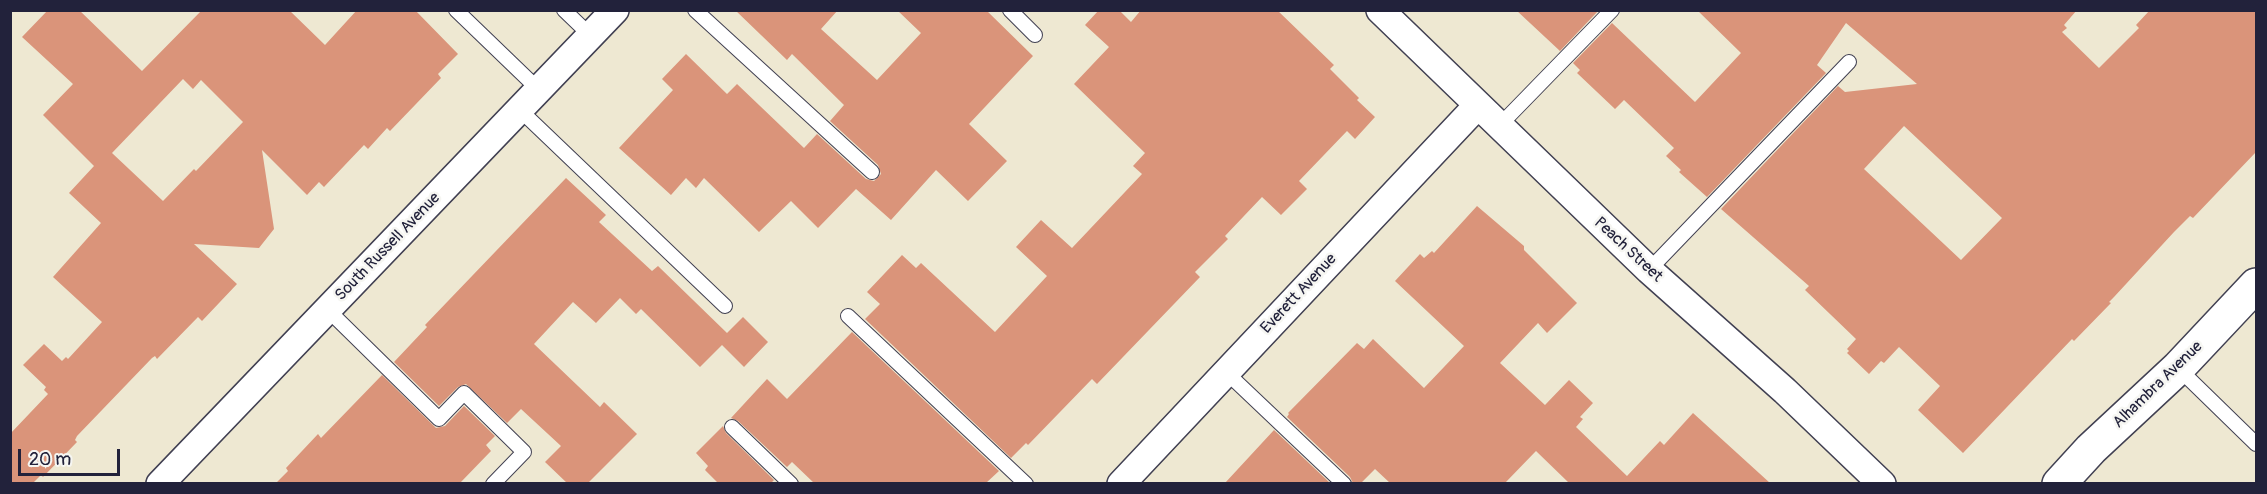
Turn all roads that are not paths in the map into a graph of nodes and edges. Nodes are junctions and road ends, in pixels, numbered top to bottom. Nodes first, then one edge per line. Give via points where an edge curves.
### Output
1 (456, 10) edge
2 (564, 10) edge
3 (615, 10) edge
4 (695, 10) edge
5 (1010, 10) edge
6 (1380, 10) edge
7 (1612, 10) edge
8 (1035, 35) dead end
9 (591, 36) junction
10 (1849, 62) dead end
11 (538, 90) junction
12 (1478, 105) junction
13 (520, 110) junction
14 (1499, 126) junction
15 (872, 172) dead end
16 (1648, 270) junction
17 (2250, 297) edge
18 (725, 306) dead end
19 (328, 310) junction
20 (848, 316) dead end
21 (2178, 368) junction
22 (1226, 372) junction
23 (732, 427) dead end
24 (2256, 444) edge
25 (160, 483) edge
26 (493, 483) edge
27 (791, 483) edge
28 (1026, 483) edge
29 (1121, 483) edge
30 (1344, 483) edge
31 (1882, 483) edge
32 (2059, 483) edge

1 - 11 lane
2 - 9 lane
3 - 9 street, South Russell Avenue
4 - 15 lane
5 - 8 lane
6 - 12 street, Peach Street
7 - 14 lane
9 - 11 street, South Russell Avenue
10 - 16 lane
11 - 13 street, South Russell Avenue
12 - 14 street, Peach Street
12 - 22 street, Everett Avenue
13 - 18 lane
13 - 19 street, South Russell Avenue
14 - 16 street, Peach Street
16 - 31 street, Peach Street
17 - 21 street, Alhambra Avenue
19 - 25 street, South Russell Avenue
19 - 26 lane via 439,419 464,393 524,452
20 - 28 lane
21 - 24 lane
21 - 32 street, Alhambra Avenue
22 - 29 street, Everett Avenue
22 - 30 lane
23 - 27 lane

